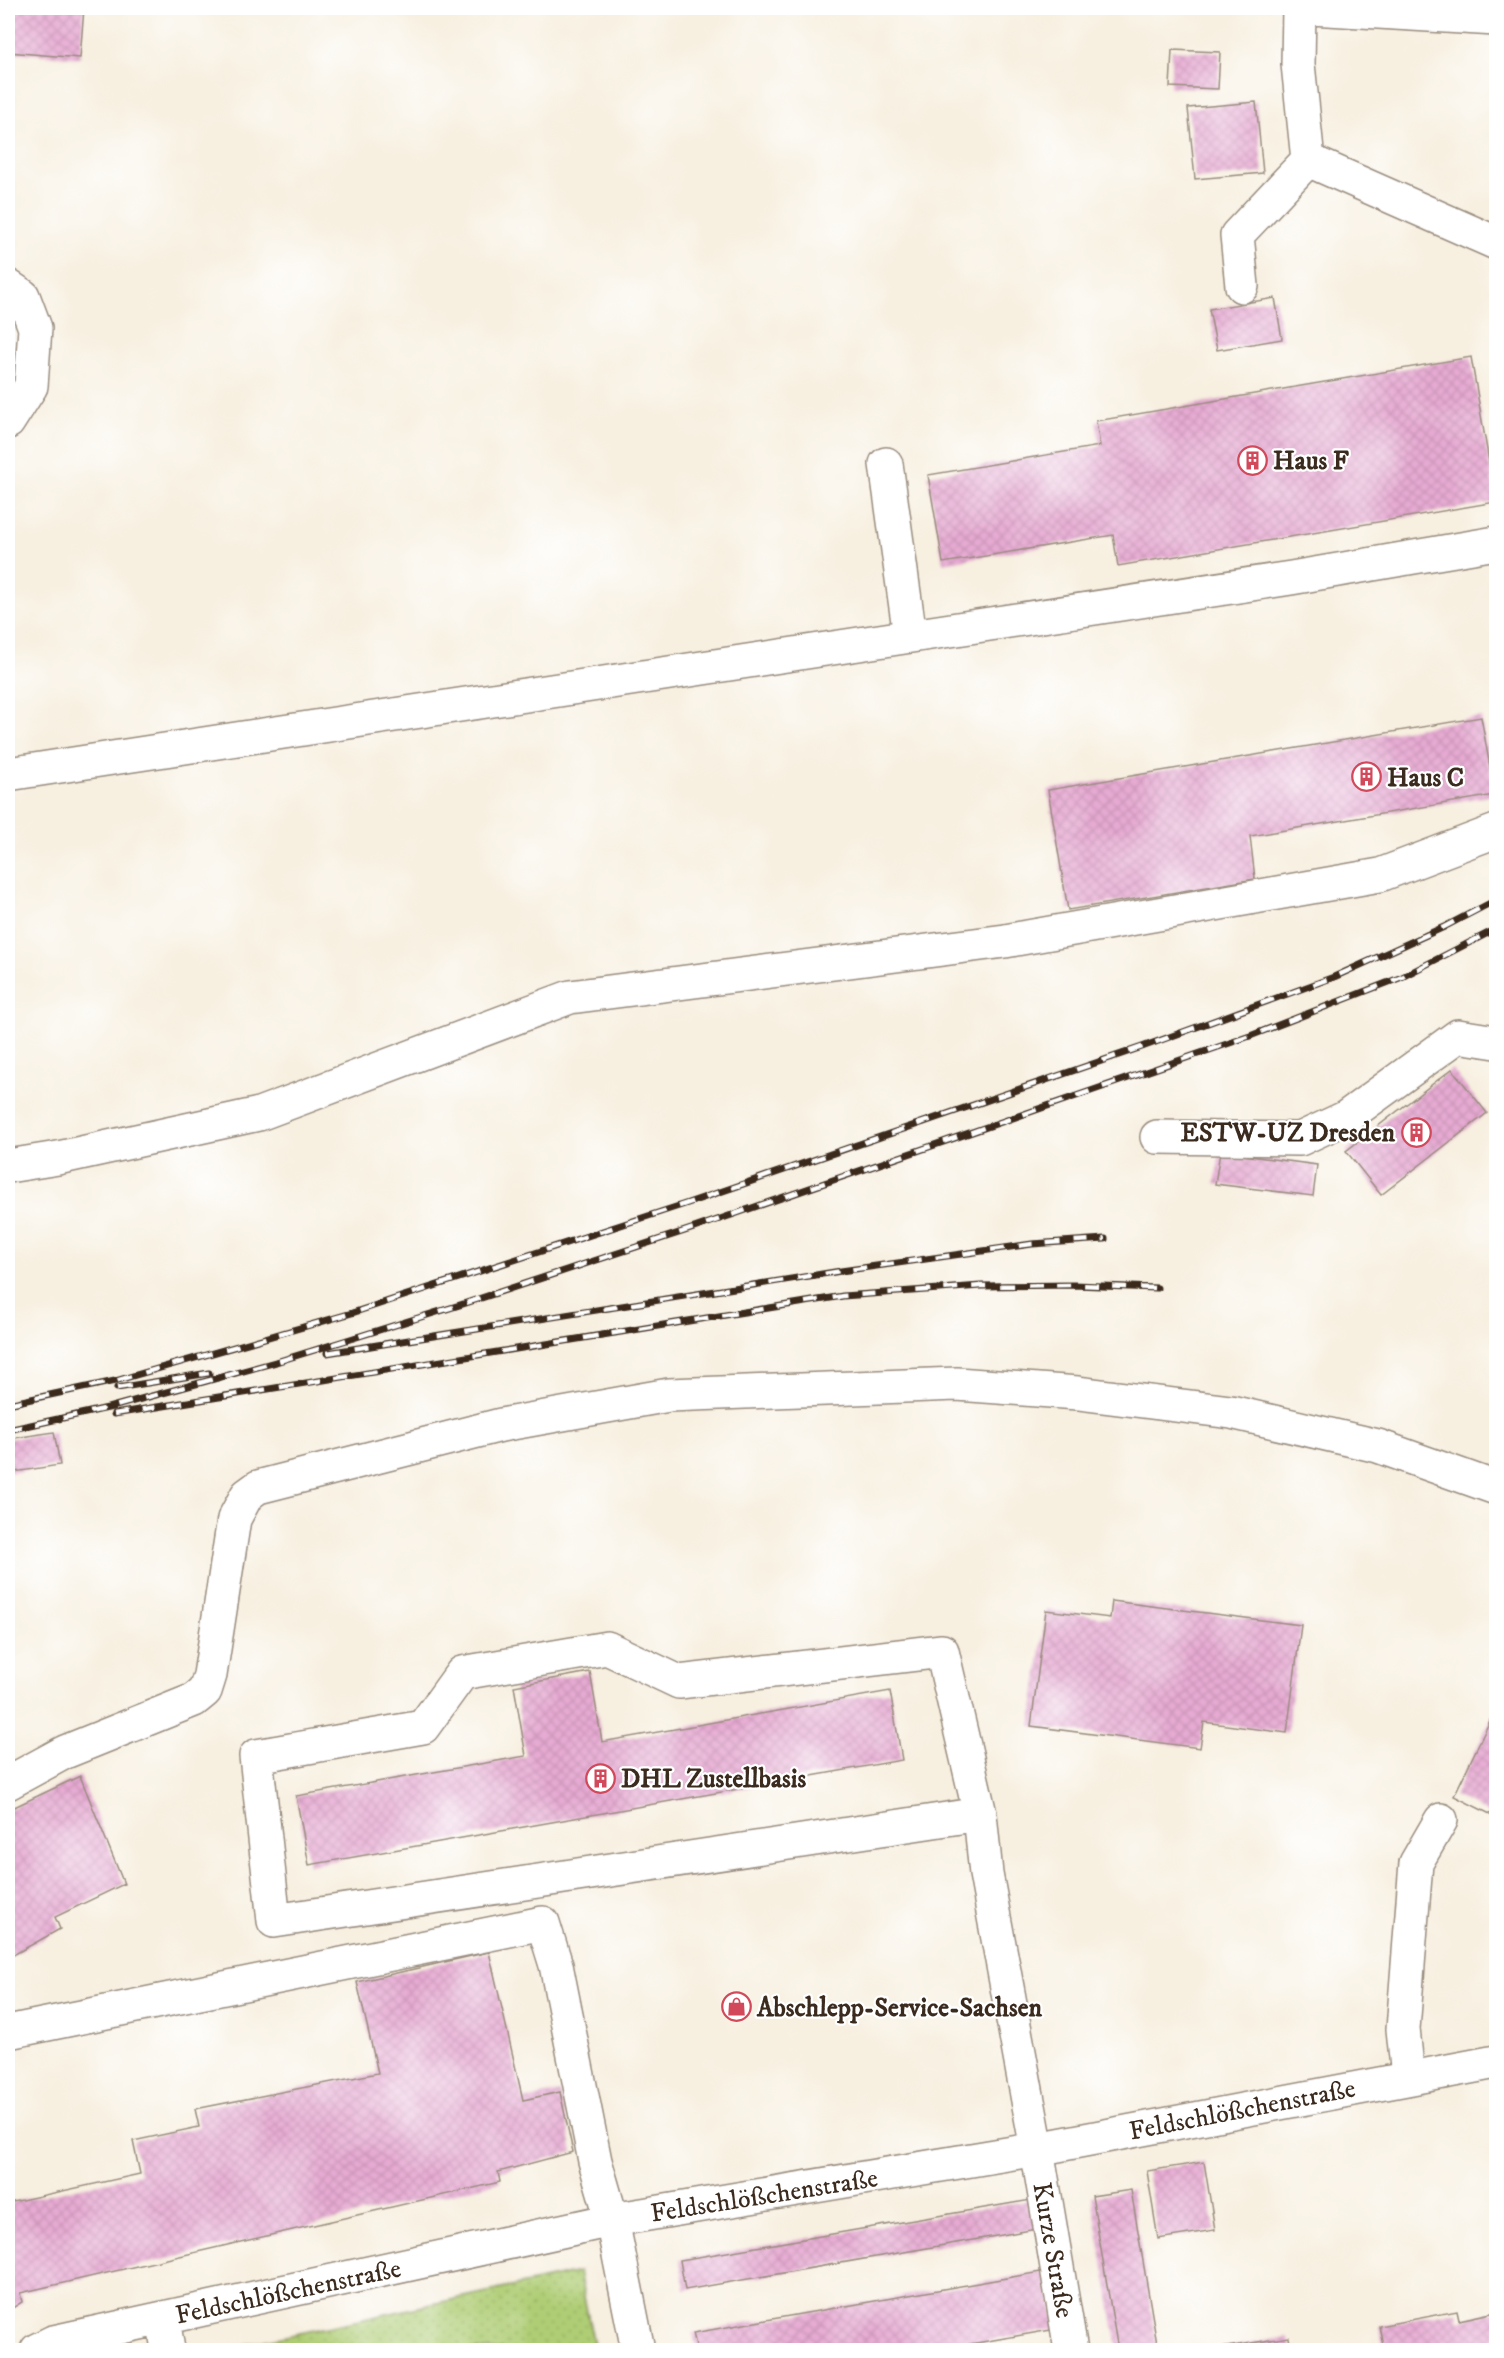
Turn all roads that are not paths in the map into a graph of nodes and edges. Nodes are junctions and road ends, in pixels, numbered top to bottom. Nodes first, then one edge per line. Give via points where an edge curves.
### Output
1 (1299, 8) edge
2 (1326, 8) edge
3 (1497, 19) edge
4 (1308, 160) junction
5 (1497, 243) edge
6 (8, 286) edge
7 (1242, 286) dead end
8 (8, 422) edge
9 (886, 464) dead end
10 (1497, 543) edge
11 (910, 636) junction
12 (8, 774) edge
13 (1497, 831) edge
14 (1497, 1042) edge
15 (1157, 1137) dead end
16 (8, 1166) edge
17 (1497, 1488) edge
18 (8, 1783) edge
19 (980, 1814) junction
20 (1441, 1820) dead end
21 (8, 2032) edge
22 (1497, 2062) edge
23 (1408, 2077) junction
24 (1037, 2149) junction
25 (612, 2220) junction
26 (163, 2318) junction
27 (37, 2350) edge
28 (168, 2350) edge
29 (638, 2350) edge
30 (1071, 2350) edge

1 - 4 street via 1298,64
2 - 3 street
4 - 5 street
4 - 7 street via 1237,236
6 - 8 street via 23,296 35,328 31,386
9 - 11 street
10 - 11 street
11 - 12 street
13 - 16 street via 1380,875 1005,941 570,998 260,1114
14 - 15 street via 1458,1036 1345,1118 1300,1139
17 - 18 street via 1378,1446 1231,1412 957,1383 669,1395 501,1425 258,1487 247,1495 234,1519 205,1691 179,1707 65,1752
19 - 19 street, Kurze Straße via 274,1921 256,1756 423,1726 462,1673 608,1648 679,1682 942,1651
19 - 24 street, Kurze Straße via 986,1874
20 - 23 street via 1416,1863 1403,2029
21 - 25 street via 543,1923 556,1965 595,2161
22 - 23 street, Feldschlößchenstraße
23 - 24 street, Feldschlößchenstraße
24 - 25 street, Feldschlößchenstraße
24 - 30 street, Kurze Straße
25 - 26 street, Feldschlößchenstraße
25 - 29 street
26 - 27 street, Feldschlößchenstraße via 53,2342
26 - 28 street

